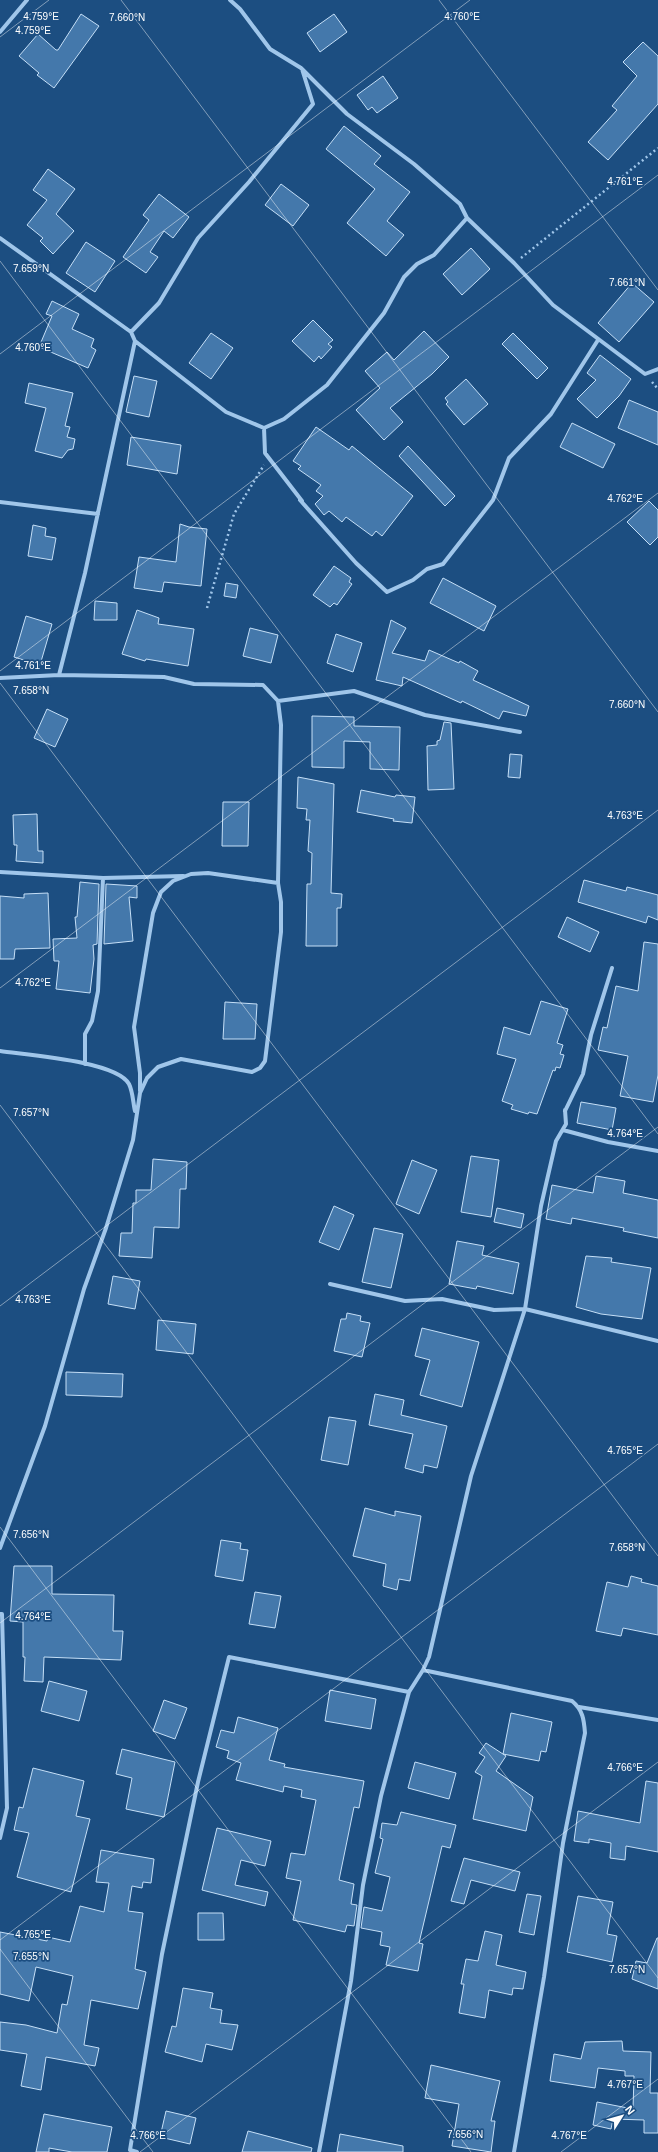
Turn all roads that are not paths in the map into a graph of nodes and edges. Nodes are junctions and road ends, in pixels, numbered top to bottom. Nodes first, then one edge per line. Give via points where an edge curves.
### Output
1 (27, 0) edge
2 (230, 0) edge
3 (239, 0) edge
4 (235, 5) junction
5 (0, 32) edge
6 (301, 68) junction
7 (467, 218) junction
8 (0, 238) edge
9 (131, 332) junction
10 (598, 340) junction
11 (135, 341) junction
12 (658, 369) edge
13 (264, 428) junction
14 (300, 500) dead end
15 (0, 502) edge
16 (310, 512) junction
17 (98, 514) junction
18 (59, 675) junction
19 (0, 678) edge
20 (278, 701) junction
21 (520, 732) dead end
22 (0, 872) edge
23 (187, 876) junction
24 (103, 878) junction
25 (278, 883) junction
26 (612, 968) dead end
27 (0, 1051) edge
28 (85, 1064) junction
29 (140, 1093) junction
30 (565, 1110) junction
31 (136, 1113) junction
32 (658, 1151) edge
33 (330, 1284) dead end
34 (526, 1309) junction
35 (658, 1341) edge
36 (0, 1548) edge
37 (0, 1614) edge
38 (423, 1670) junction
39 (409, 1692) junction
40 (579, 1707) junction
41 (658, 1720) edge
42 (0, 1838) edge
43 (130, 2151) edge
44 (138, 2152) edge
45 (320, 2152) edge
46 (514, 2152) edge

1 - 5 street
2 - 4 street
3 - 4 street
4 - 6 street via 270,49
6 - 7 street via 347,114 414,164 460,204
6 - 9 street via 313,104 249,182 198,238 159,303
7 - 10 street via 553,305
7 - 13 street via 434,255 417,264 404,278 384,313 327,385 284,419
8 - 9 street
9 - 11 street
10 - 12 street via 645,374
10 - 16 street via 551,414 510,458 493,500 443,564 427,569 413,580 387,592 356,563
11 - 13 street via 226,412
11 - 17 street
13 - 16 street via 265,453
14 - 16 street
15 - 17 street
17 - 18 street
18 - 19 street
18 - 20 street via 164,677 194,684 263,685
20 - 21 street via 354,691 425,715
20 - 25 street via 281,725
22 - 24 street
23 - 24 street
23 - 25 street via 208,873
23 - 29 street via 173,881 161,892 153,914 134,1027
24 - 28 street via 98,992 92,1021 85,1034
25 - 29 street via 281,932 265,1061 260,1068 252,1072 181,1058 158,1067 147,1078
26 - 30 street via 591,1035 583,1074
27 - 28 street
28 - 31 street via 114,1071 129,1084
29 - 31 street
30 - 32 street via 562,1131
30 - 34 street via 566,1124 556,1141 541,1206
31 - 36 street via 133,1140 84,1289 45,1426
33 - 34 street via 405,1301 442,1298 494,1310
34 - 35 street
34 - 38 street via 471,1476 429,1657
37 - 42 street via 7,1808
38 - 39 street
38 - 40 street via 572,1701
39 - 43 street via 229,1658 198,1782 162,1954
39 - 45 street via 381,1796 363,1885 351,1981
40 - 41 street
40 - 46 street via 584,1719 585,1733 563,1843 544,1977
43 - 44 street

